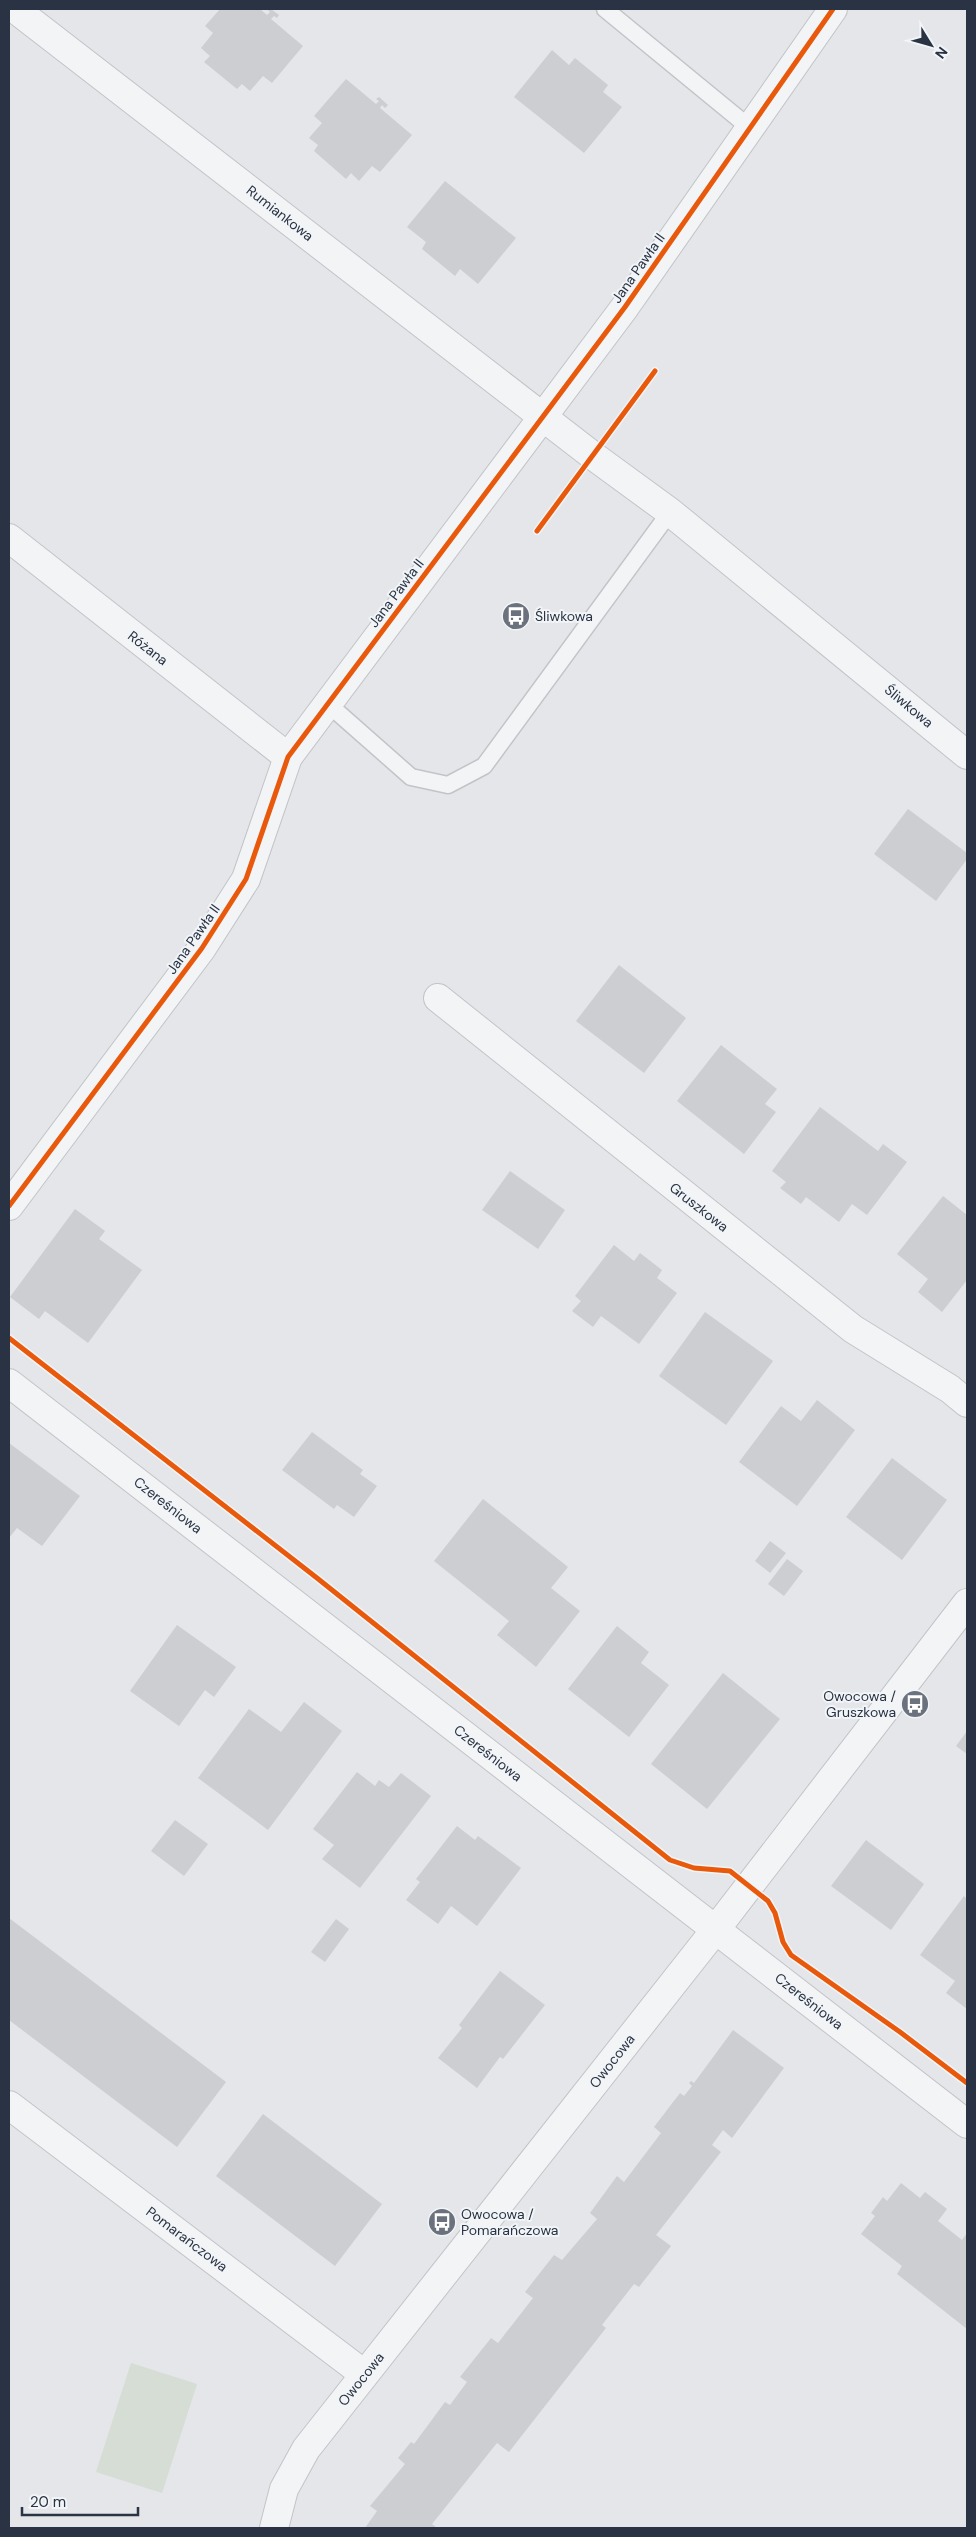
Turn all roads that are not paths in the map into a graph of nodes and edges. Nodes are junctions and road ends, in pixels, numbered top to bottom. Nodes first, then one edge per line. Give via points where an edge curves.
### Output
1 (15, 9) edge
2 (605, 9) edge
3 (833, 9) edge
4 (750, 128) junction
5 (544, 418) junction
6 (670, 512) junction
7 (9, 538) edge
8 (327, 704) junction
9 (967, 755) edge
10 (288, 758) junction
11 (438, 998) dead end
12 (9, 1206) edge
13 (9, 1383) edge
14 (967, 1404) edge
15 (967, 1603) edge
16 (716, 1929) junction
17 (9, 2105) edge
18 (967, 2124) edge
19 (364, 2374) junction
20 (274, 2528) edge

1 - 5 street, Rumiankowa
2 - 4 lane
3 - 4 street, Jana Pawła II
4 - 5 street, Jana Pawła II
5 - 6 street, Śliwkowa
5 - 8 street, Jana Pawła II
6 - 8 lane via 484,766 448,785 410,777
6 - 9 street, Śliwkowa
7 - 10 street, Różana
8 - 10 street, Jana Pawła II
10 - 12 street, Jana Pawła II via 246,879 202,948
11 - 14 street, Gruszkowa via 853,1329 950,1389
13 - 16 street, Czereśniowa
15 - 16 street, Owocowa
16 - 18 street, Czereśniowa
16 - 19 street, Owocowa
17 - 19 street, Pomarańczowa
19 - 20 street, Owocowa via 306,2449 284,2489

